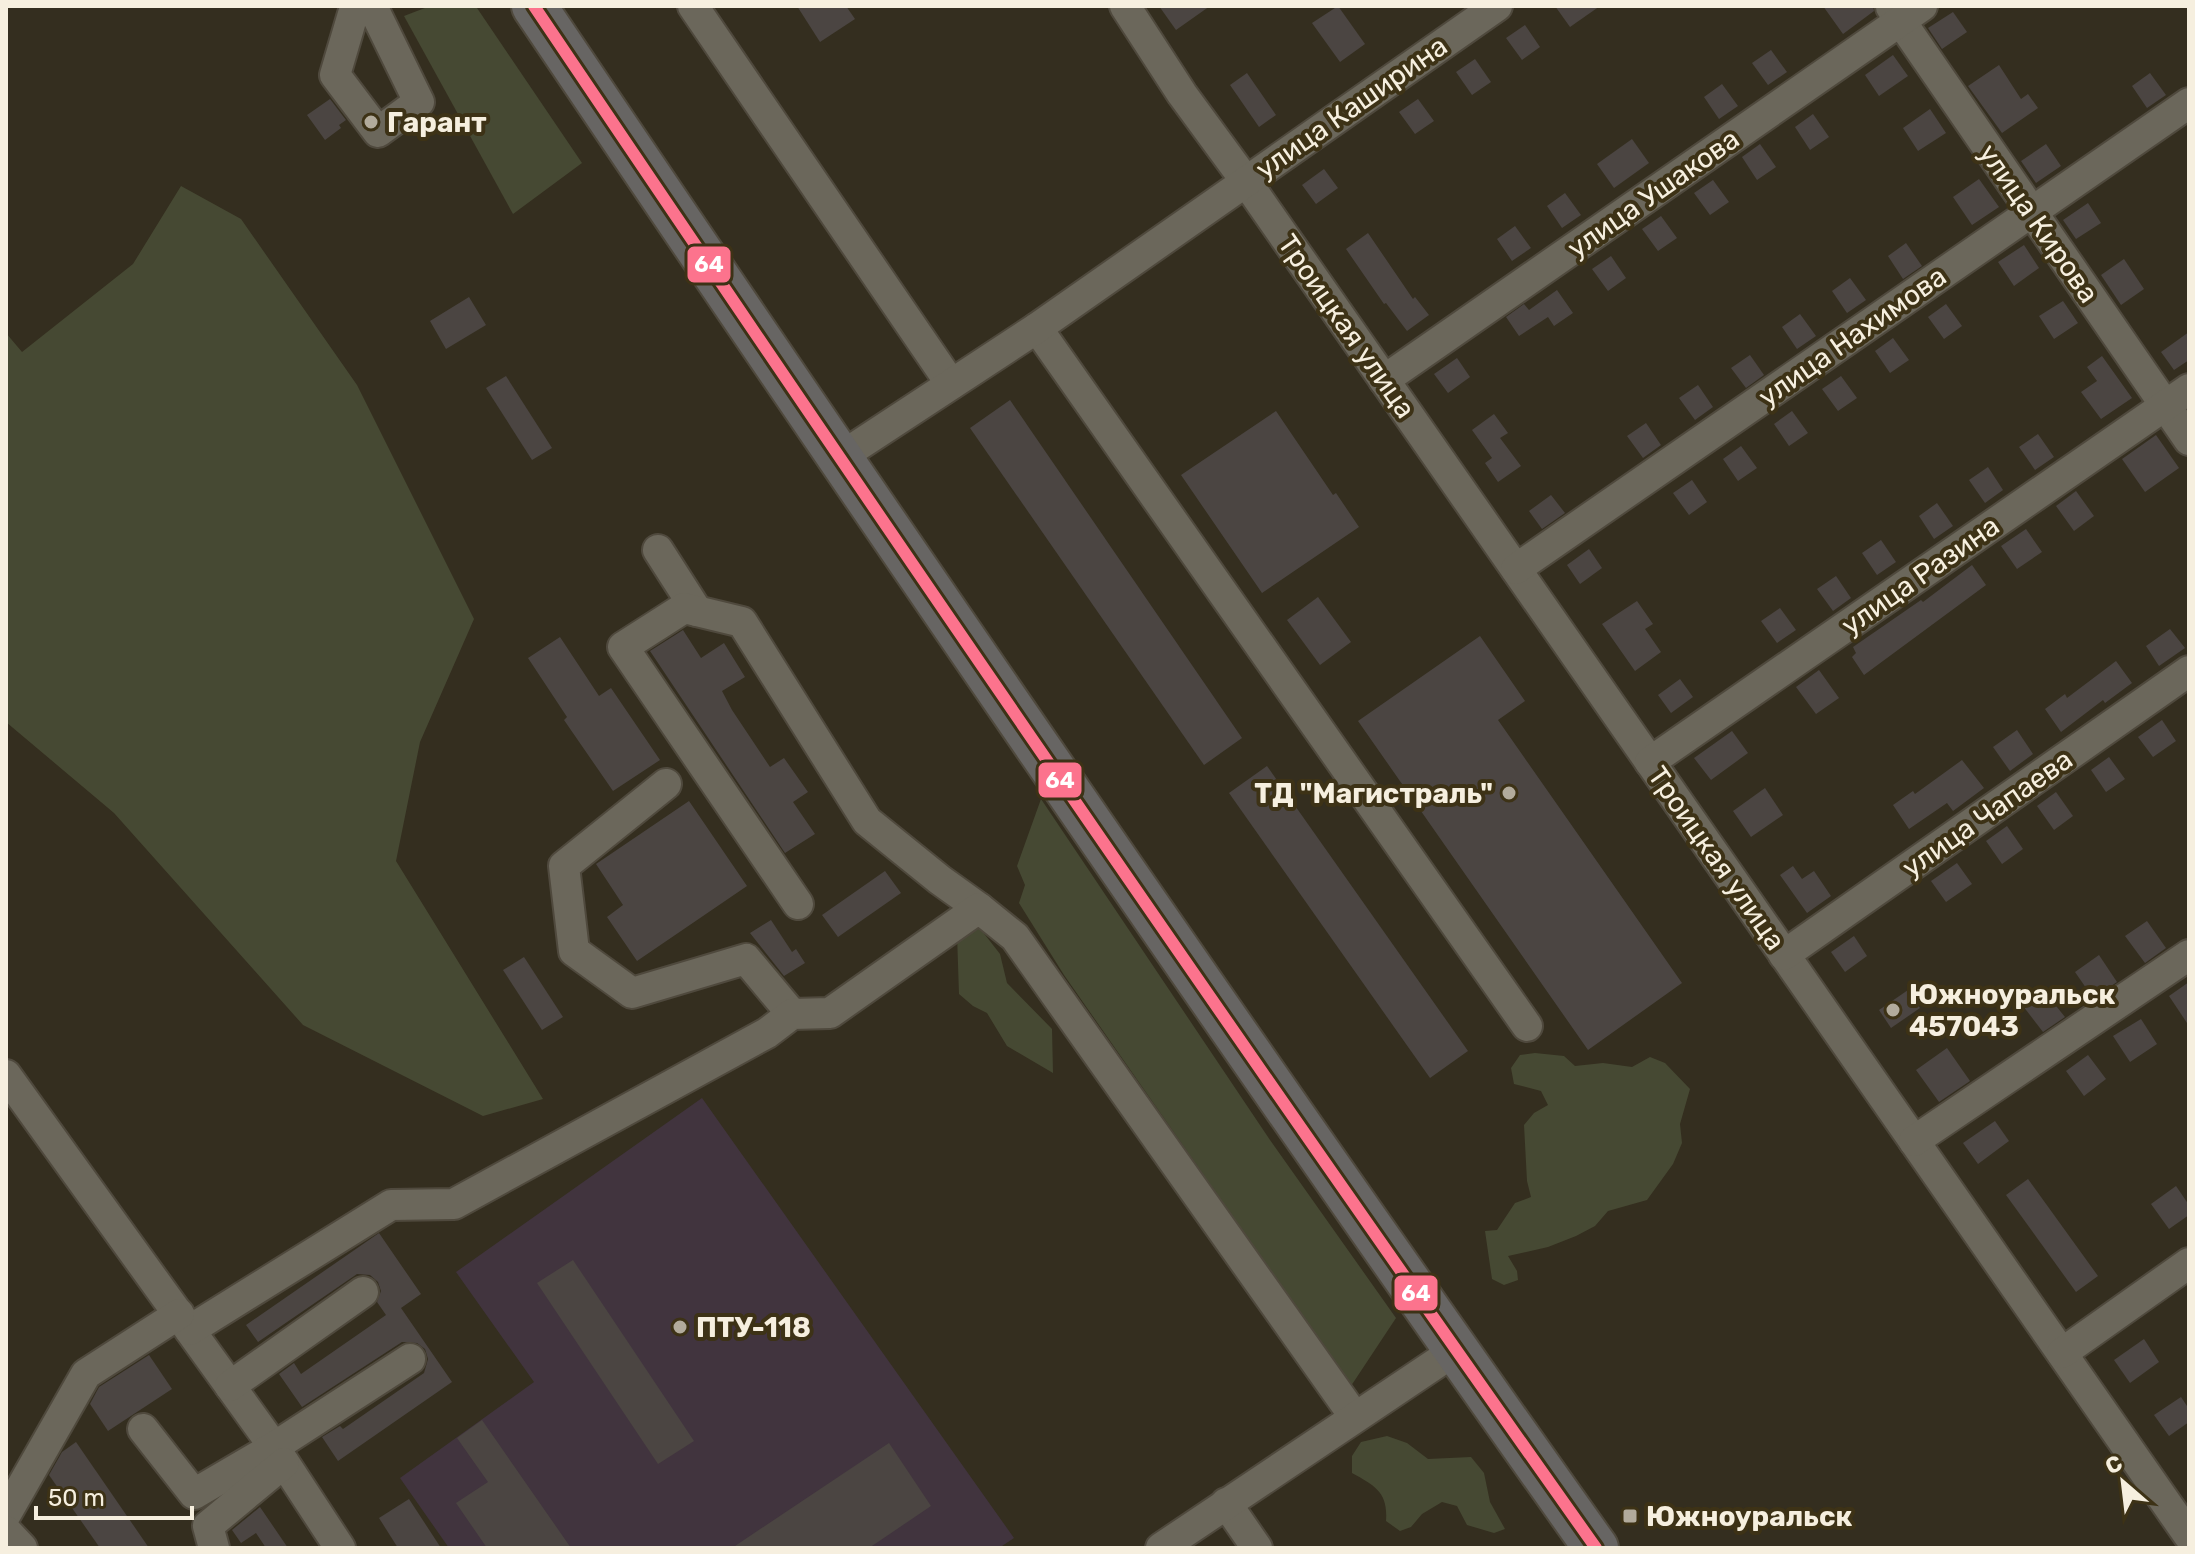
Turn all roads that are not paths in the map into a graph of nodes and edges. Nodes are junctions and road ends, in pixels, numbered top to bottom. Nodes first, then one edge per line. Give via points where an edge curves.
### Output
1 (534, 6) edge
2 (693, 6) edge
3 (1125, 6) edge
4 (1497, 6) edge
5 (1904, 11) edge
6 (2189, 103) edge
7 (1245, 180) junction
8 (2031, 211) junction
9 (1037, 328) junction
10 (1384, 380) junction
11 (951, 384) junction
12 (2177, 397) edge
13 (2189, 440) edge
14 (839, 458) junction
15 (658, 550) dead end
16 (1516, 569) junction
17 (697, 611) junction
18 (2189, 671) edge
19 (1650, 762) junction
20 (666, 784) dead end
21 (798, 904) dead end
22 (979, 908) junction
23 (1784, 955) junction
24 (2189, 955) edge
25 (792, 1014) junction
26 (1527, 1026) dead end
27 (6, 1075) edge
28 (1914, 1141) junction
29 (2189, 1263) edge
30 (363, 1292) dead end
31 (184, 1322) junction
32 (1456, 1350) junction
33 (2062, 1353) junction
34 (410, 1359) dead end
35 (230, 1386) junction
36 (1354, 1416) junction
37 (143, 1429) dead end
38 (279, 1455) junction
39 (1226, 1503) junction
40 (6, 1514) edge
41 (6, 1531) edge
42 (2189, 1536) edge
43 (22, 1548) edge
44 (214, 1548) edge
45 (340, 1548) edge
46 (1161, 1548) edge
47 (1257, 1548) edge
48 (1596, 1548) edge

1 - 14 highway
2 - 11 street
3 - 7 street, Троицкая улица
4 - 7 street, улица Каширина
5 - 8 street, улица Кирова
5 - 10 street, улица Ушакова
6 - 8 street, улица Нахимова
7 - 9 street, улица Каширина
7 - 10 street, Троицкая улица
8 - 12 street, улица Кирова
8 - 16 street, улица Нахимова
9 - 11 street, улица Каширина
9 - 26 street
10 - 16 street, Троицкая улица
11 - 14 street, улица Каширина
12 - 13 street, улица Кирова
12 - 19 street, улица Разина
14 - 32 highway
15 - 17 street
16 - 19 street, Троицкая улица
17 - 21 street via 684,608 623,647
17 - 22 street via 742,622 867,821
18 - 23 street, улица Чапаева
19 - 23 street, Троицкая улица
20 - 25 street via 564,866 574,951 632,993 746,959
22 - 25 street via 830,1013
22 - 36 street via 1015,937
23 - 28 street, Троицкая улица
24 - 28 street
25 - 31 street via 767,1033 454,1204 391,1205
27 - 31 street
28 - 33 street, Троицкая улица
29 - 33 street
30 - 35 street
31 - 35 street
31 - 40 street via 86,1374
32 - 36 street
32 - 48 highway
33 - 42 street, Троицкая улица
34 - 38 street
35 - 38 street
36 - 39 street
37 - 38 street via 194,1494
38 - 44 street via 208,1526
38 - 45 street
39 - 46 street
39 - 47 street
41 - 43 street

